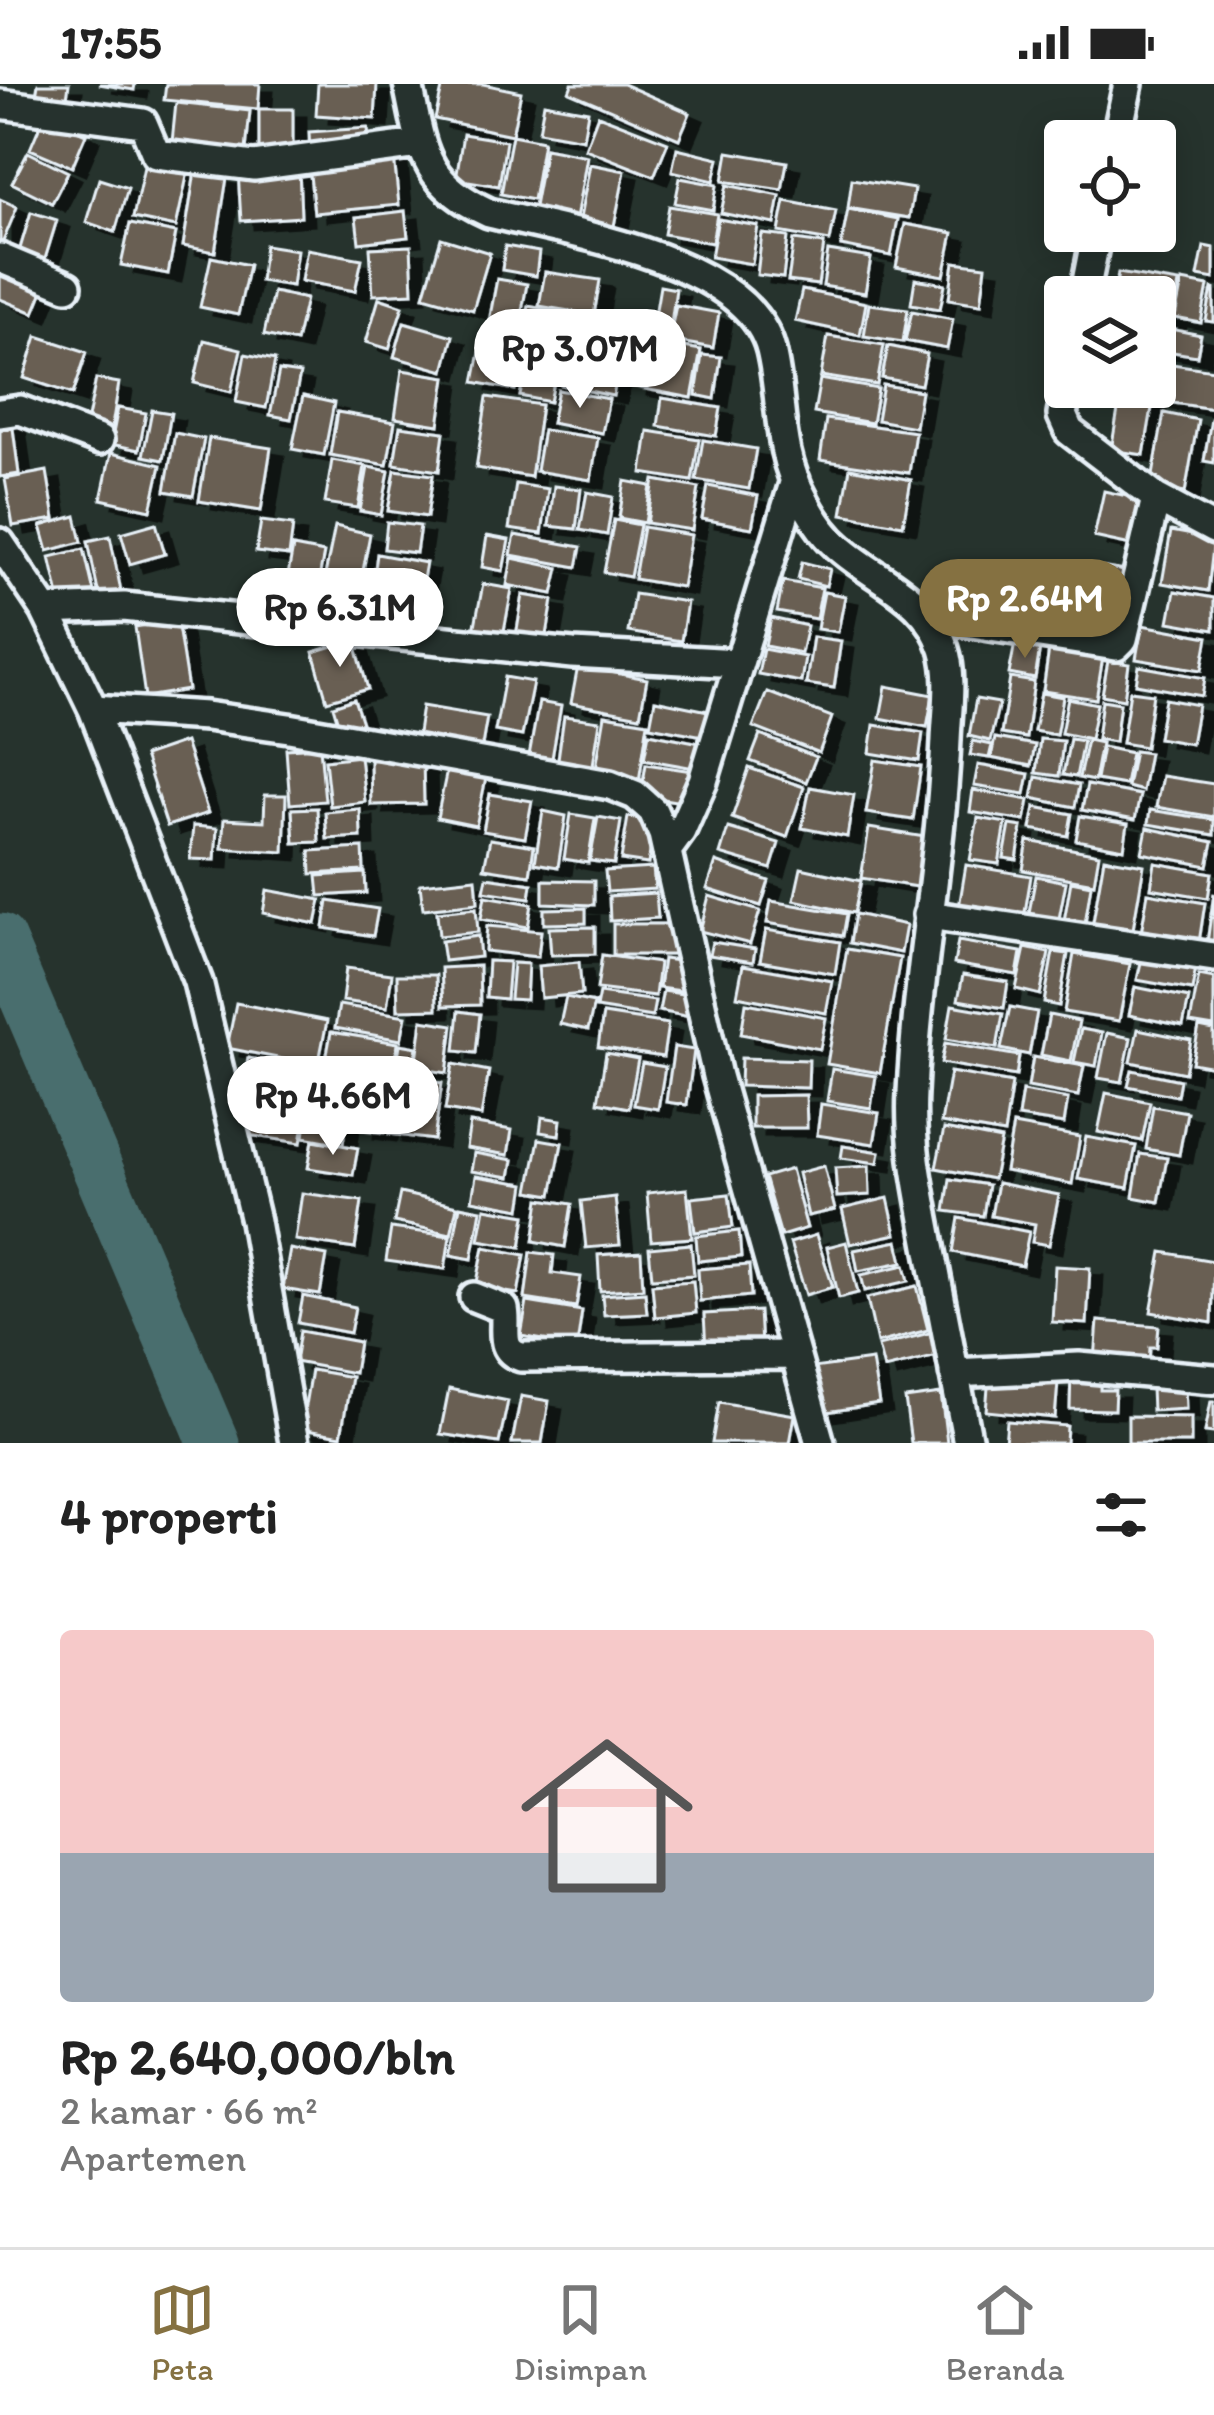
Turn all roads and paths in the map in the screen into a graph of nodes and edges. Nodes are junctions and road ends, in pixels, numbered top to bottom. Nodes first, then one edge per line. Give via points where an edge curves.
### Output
1 (408, 84) edge
2 (1128, 84) edge
3 (0, 104) edge
4 (1120, 120) edge
5 (418, 144) junction
6 (0, 257) edge
7 (68, 286) dead end
8 (1063, 408) edge
9 (0, 413) edge
10 (99, 440) dead end
11 (795, 480) junction
12 (1156, 499) junction
13 (1214, 529) edge
14 (0, 543) edge
15 (45, 610) junction
16 (928, 616) junction
17 (738, 663) junction
18 (92, 709) junction
19 (668, 849) junction
20 (928, 916) junction
21 (1214, 957) edge
22 (474, 1297) dead end
23 (793, 1355) junction
24 (955, 1373) junction
25 (1214, 1379) edge
26 (294, 1443) edge
27 (820, 1443) edge
28 (968, 1443) edge

1 - 5 street
2 - 4 street
3 - 5 street via 142,123 156,154 239,166
5 - 11 street via 440,181 467,203 687,268 737,297 770,345
6 - 7 street
8 - 12 street via 1069,431
9 - 10 street via 20,410
11 - 16 street via 840,549
11 - 17 street
12 - 13 street
12 - 16 street via 1116,646
14 - 15 street
15 - 17 street via 124,607 572,654
15 - 18 street
16 - 20 street via 949,682
17 - 19 street via 703,781
18 - 19 street via 289,728 610,785 653,812
18 - 26 street via 198,982 255,1221
19 - 23 street via 717,1076
20 - 21 street
20 - 24 street via 913,1150
22 - 23 street via 504,1310 505,1344 521,1357
23 - 27 street
24 - 25 street via 1078,1367
24 - 28 street

